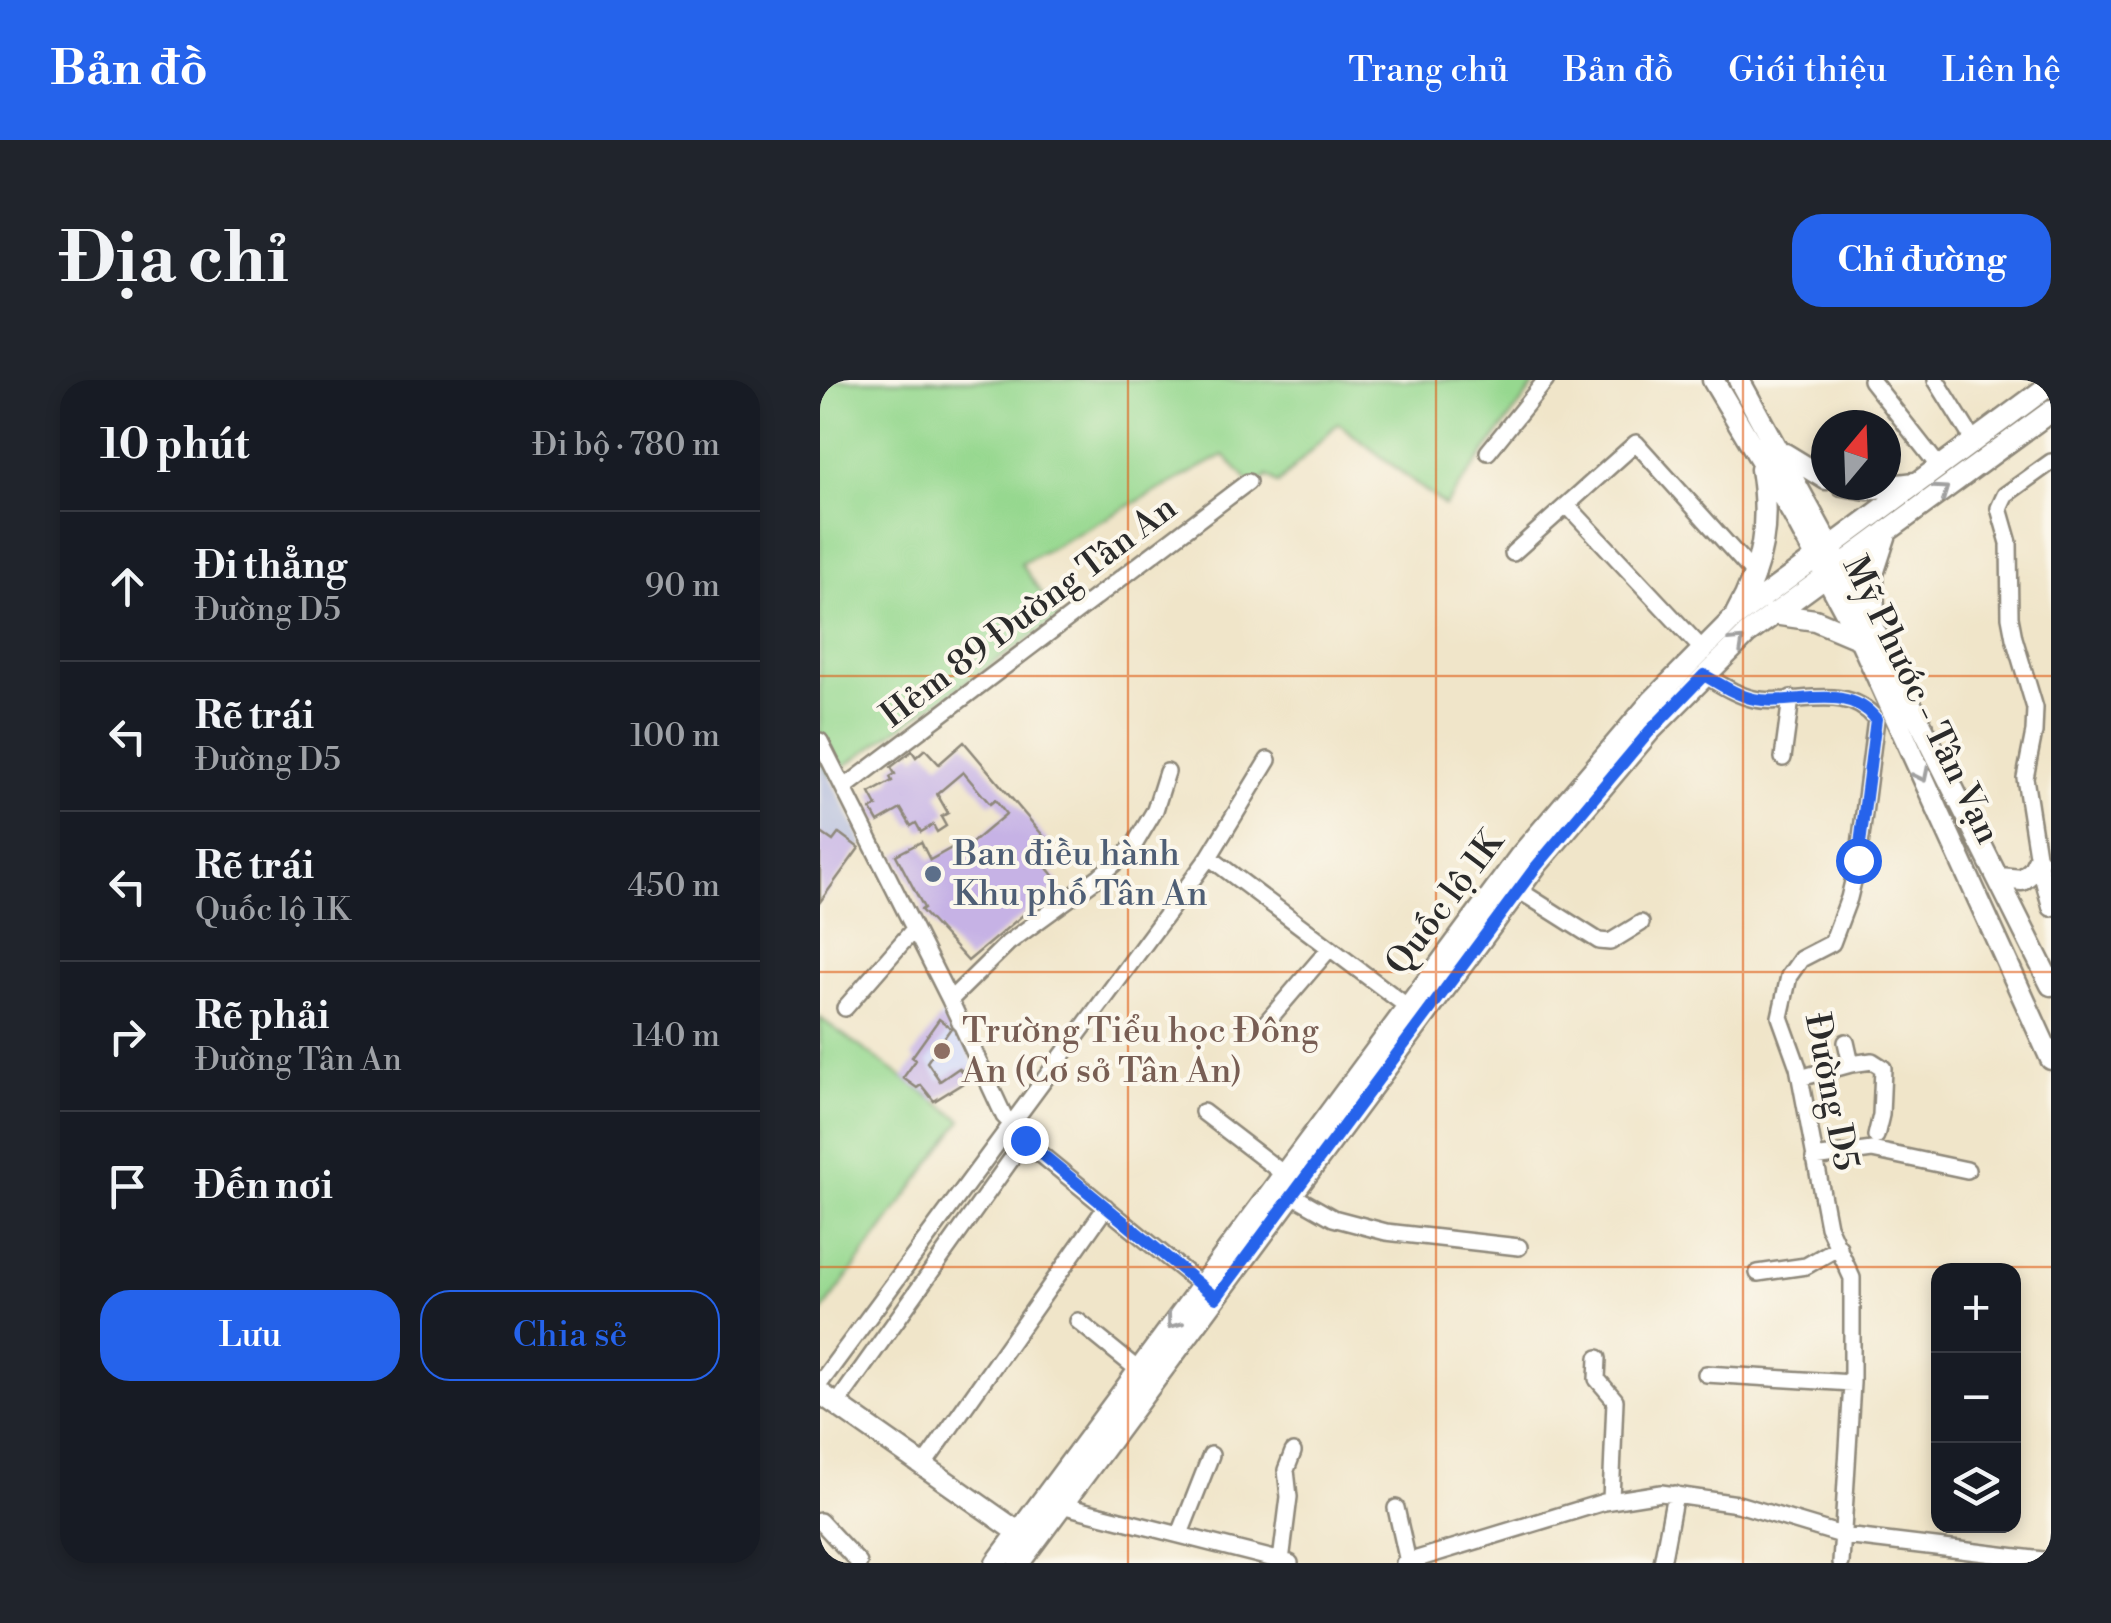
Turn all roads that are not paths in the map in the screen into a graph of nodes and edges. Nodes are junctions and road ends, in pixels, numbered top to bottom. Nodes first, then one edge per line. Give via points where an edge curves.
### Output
1 (1546, 380) edge
2 (1714, 380) edge
3 (1739, 380) edge
4 (1871, 380) edge
5 (1936, 380) edge
6 (2051, 384) edge
7 (2051, 411) edge
8 (1975, 443) junction
9 (1779, 449) junction
10 (1488, 452) dead end
11 (1759, 458) junction
12 (2051, 462) edge
13 (1940, 468) junction
14 (1811, 469) edge
15 (1922, 481) junction
16 (1248, 482) dead end
17 (1901, 484) edge
18 (1567, 504) junction
19 (1888, 530) junction
20 (1513, 553) dead end
21 (1828, 560) junction
22 (1756, 576) junction
23 (1773, 614) junction
24 (1732, 620) junction
25 (1867, 635) junction
26 (1702, 649) junction
27 (1704, 675) junction
28 (1791, 698) junction
29 (1876, 719) junction
30 (1900, 729) junction
31 (820, 742) edge
32 (1783, 758) dead end
33 (1268, 760) dead end
34 (1167, 772) dead end
35 (844, 788) junction
36 (1209, 857) junction
37 (2038, 862) junction
38 (1999, 878) junction
39 (1520, 891) junction
40 (2051, 908) edge
41 (1641, 923) dead end
42 (914, 929) junction
43 (1330, 948) junction
44 (2051, 985) edge
45 (950, 1000) junction
46 (1408, 1007) junction
47 (845, 1008) dead end
48 (1264, 1025) dead end
49 (1846, 1042) dead end
50 (2051, 1059) edge
51 (1851, 1064) junction
52 (1800, 1078) junction
53 (1203, 1112) dead end
54 (1010, 1124) junction
55 (1876, 1136) dead end
56 (1025, 1140) junction
57 (1814, 1158) junction
58 (1967, 1170) dead end
59 (1285, 1175) junction
60 (1294, 1196) junction
61 (1106, 1207) junction
62 (1520, 1247) dead end
63 (1839, 1247) junction
64 (1758, 1273) dead end
65 (890, 1288) junction
66 (1209, 1292) junction
67 (909, 1303) junction
68 (872, 1312) junction
69 (1078, 1320) dead end
70 (893, 1325) junction
71 (1598, 1358) dead end
72 (1137, 1369) junction
73 (1706, 1374) dead end
74 (820, 1383) edge
75 (1852, 1383) junction
76 (828, 1399) edge
77 (1293, 1452) dead end
78 (1211, 1455) dead end
79 (923, 1466) junction
80 (1675, 1494) junction
81 (1611, 1500) junction
82 (1038, 1502) junction
83 (1061, 1504) junction
84 (1396, 1508) dead end
85 (822, 1529) edge
86 (1180, 1534) junction
87 (1845, 1536) junction
88 (1026, 1537) junction
89 (1928, 1555) edge
90 (2051, 1561) edge
91 (1285, 1562) edge
92 (1406, 1562) edge
93 (858, 1563) edge
94 (996, 1563) edge
95 (1020, 1563) edge
96 (1662, 1563) edge
97 (1841, 1563) edge

1 - 10 street
2 - 11 main road, Mỹ Phước - Tân Vạn
3 - 9 main road, Mỹ Phước - Tân Vạn
4 - 13 street
5 - 8 street
6 - 8 main road, Quốc lộ 1K
19 -> 7 main road, Quốc lộ 1K
8 - 13 main road, Quốc lộ 1K
9 - 14 main road
9 - 21 main road, Mỹ Phước - Tân Vạn
11 - 21 main road, Mỹ Phước - Tân Vạn
11 - 22 main road via 1766,514
12 - 37 street via 1998,508 2009,543 2010,617 2035,708 2024,778
13 - 15 main road, Quốc lộ 1K
15 - 17 main road
15 - 21 main road, Quốc lộ 1K
16 - 35 street, Hẻm 89 Đường Tân An
18 - 20 street
18 - 22 street via 1636,442
18 - 26 street
19 - 21 main road, Quốc lộ 1K
19 - 25 main road via 1873,574
21 - 23 main road, Quốc lộ 1K
21 - 24 main road, Quốc lộ 1K
21 - 25 main road, Mỹ Phước - Tân Vạn
22 - 24 main road
23 - 25 main road
27 -> 23 main road, Quốc lộ 1K
24 - 26 main road, Quốc lộ 1K
25 - 30 main road, Mỹ Phước - Tân Vạn
25 - 38 main road, Mỹ Phước - Tân Vạn
26 - 46 main road, Quốc lộ 1K via 1520,856
27 - 28 street via 1737,694
27 - 39 main road, Quốc lộ 1K
28 - 29 street via 1853,701
28 - 32 street
29 - 30 street
29 - 52 street, Đường D5 via 1849,898 1832,943 1801,959 1790,976 1780,1016
30 -> 50 main road, Mỹ Phước - Tân Vạn
31 - 35 street
33 - 36 street
34 - 45 street via 1133,847 1008,943
35 - 42 street
36 - 43 street
36 - 54 street
37 - 38 main road via 2022,880
37 - 40 street
38 - 44 main road, Mỹ Phước - Tân Vạn
39 - 41 street via 1599,941 1610,942
39 - 60 main road, Quốc lộ 1K
42 - 45 street
42 - 47 street
43 - 46 street
43 - 48 street
45 - 54 street
46 - 59 main road, Quốc lộ 1K
49 - 51 street
51 - 52 street
51 - 55 street via 1872,1061 1883,1068
52 - 57 street, Đường D5
53 - 59 street
54 - 56 street
54 - 65 street
56 - 61 street
56 - 67 street
57 - 58 street via 1872,1150
57 - 63 street, Đường D5
59 - 66 main road, Quốc lộ 1K
60 - 62 street via 1332,1218 1386,1232
60 - 66 main road, Quốc lộ 1K
61 - 66 street
61 - 79 street
63 - 64 street via 1806,1266
63 - 75 street, Đường D5 via 1852,1278
65 - 67 street
65 - 68 street
66 -> 72 main road, Quốc lộ 1K
66 - 83 main road, Quốc lộ 1K
67 - 70 street
68 - 70 street
68 - 74 street
69 - 72 street
70 - 76 street
71 - 81 street via 1599,1384 1614,1400
72 - 82 main road, Quốc lộ 1K
73 - 75 street
75 - 87 street, Đường D5
76 - 79 main road
77 - 91 street via 1286,1470
78 - 86 street
79 - 88 main road
80 - 81 street
80 - 87 street via 1738,1504
80 - 96 street
81 - 92 street
82 - 83 main road
82 - 88 main road, Quốc lộ 1K
83 - 86 street
83 - 88 main road, Quốc lộ 1K
84 - 92 street
85 - 93 street
86 - 91 street
87 - 89 street
87 - 97 street, Đường D5
88 - 94 main road, Quốc lộ 1K
88 - 95 main road, Quốc lộ 1K
89 - 90 street

